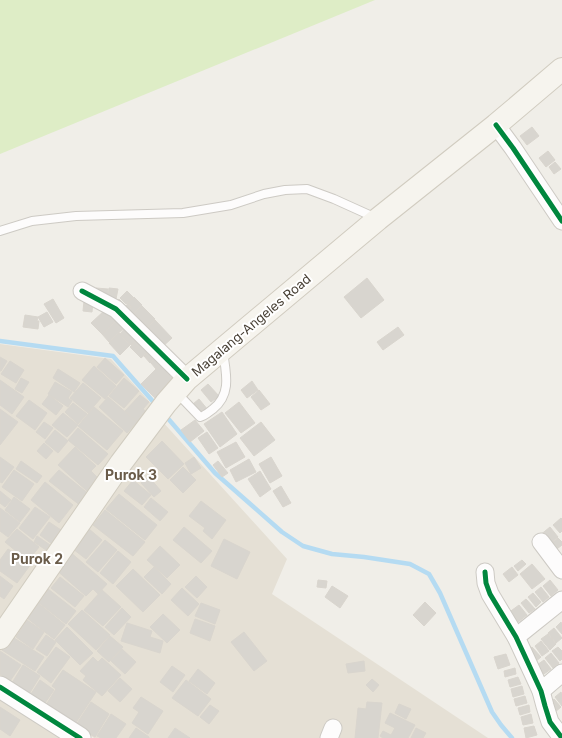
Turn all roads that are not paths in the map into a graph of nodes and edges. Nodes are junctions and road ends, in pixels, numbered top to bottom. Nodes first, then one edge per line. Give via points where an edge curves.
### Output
1 (562, 69) edge
2 (496, 125) junction
3 (378, 219) junction
4 (562, 221) edge
5 (0, 231) edge
6 (82, 291) dead end
7 (223, 348) junction
8 (170, 398) junction
9 (540, 542) dead end
10 (562, 570) edge
11 (485, 572) dead end
12 (562, 600) edge
13 (516, 637) junction
14 (0, 638) edge
15 (562, 673) edge
16 (0, 687) edge
17 (541, 691) junction
18 (80, 738) edge
19 (562, 738) edge

1 - 2 main road, Magalang-Angeles Road
2 - 3 main road, Magalang-Angeles Road
2 - 4 street
3 - 5 lane via 307,189 264,194 231,205 183,213 76,216 32,221
3 - 7 main road, Magalang-Angeles Road
6 - 8 street via 116,309
7 - 8 main road, Magalang-Angeles Road
7 - 8 lane via 227,383 222,401 217,406 200,417
8 - 14 main road, Magalang-Angeles Road via 121,463
9 - 10 street
11 - 13 street via 490,594
12 - 13 street
13 - 17 street
15 - 17 street
16 - 18 street
17 - 19 street via 550,722

